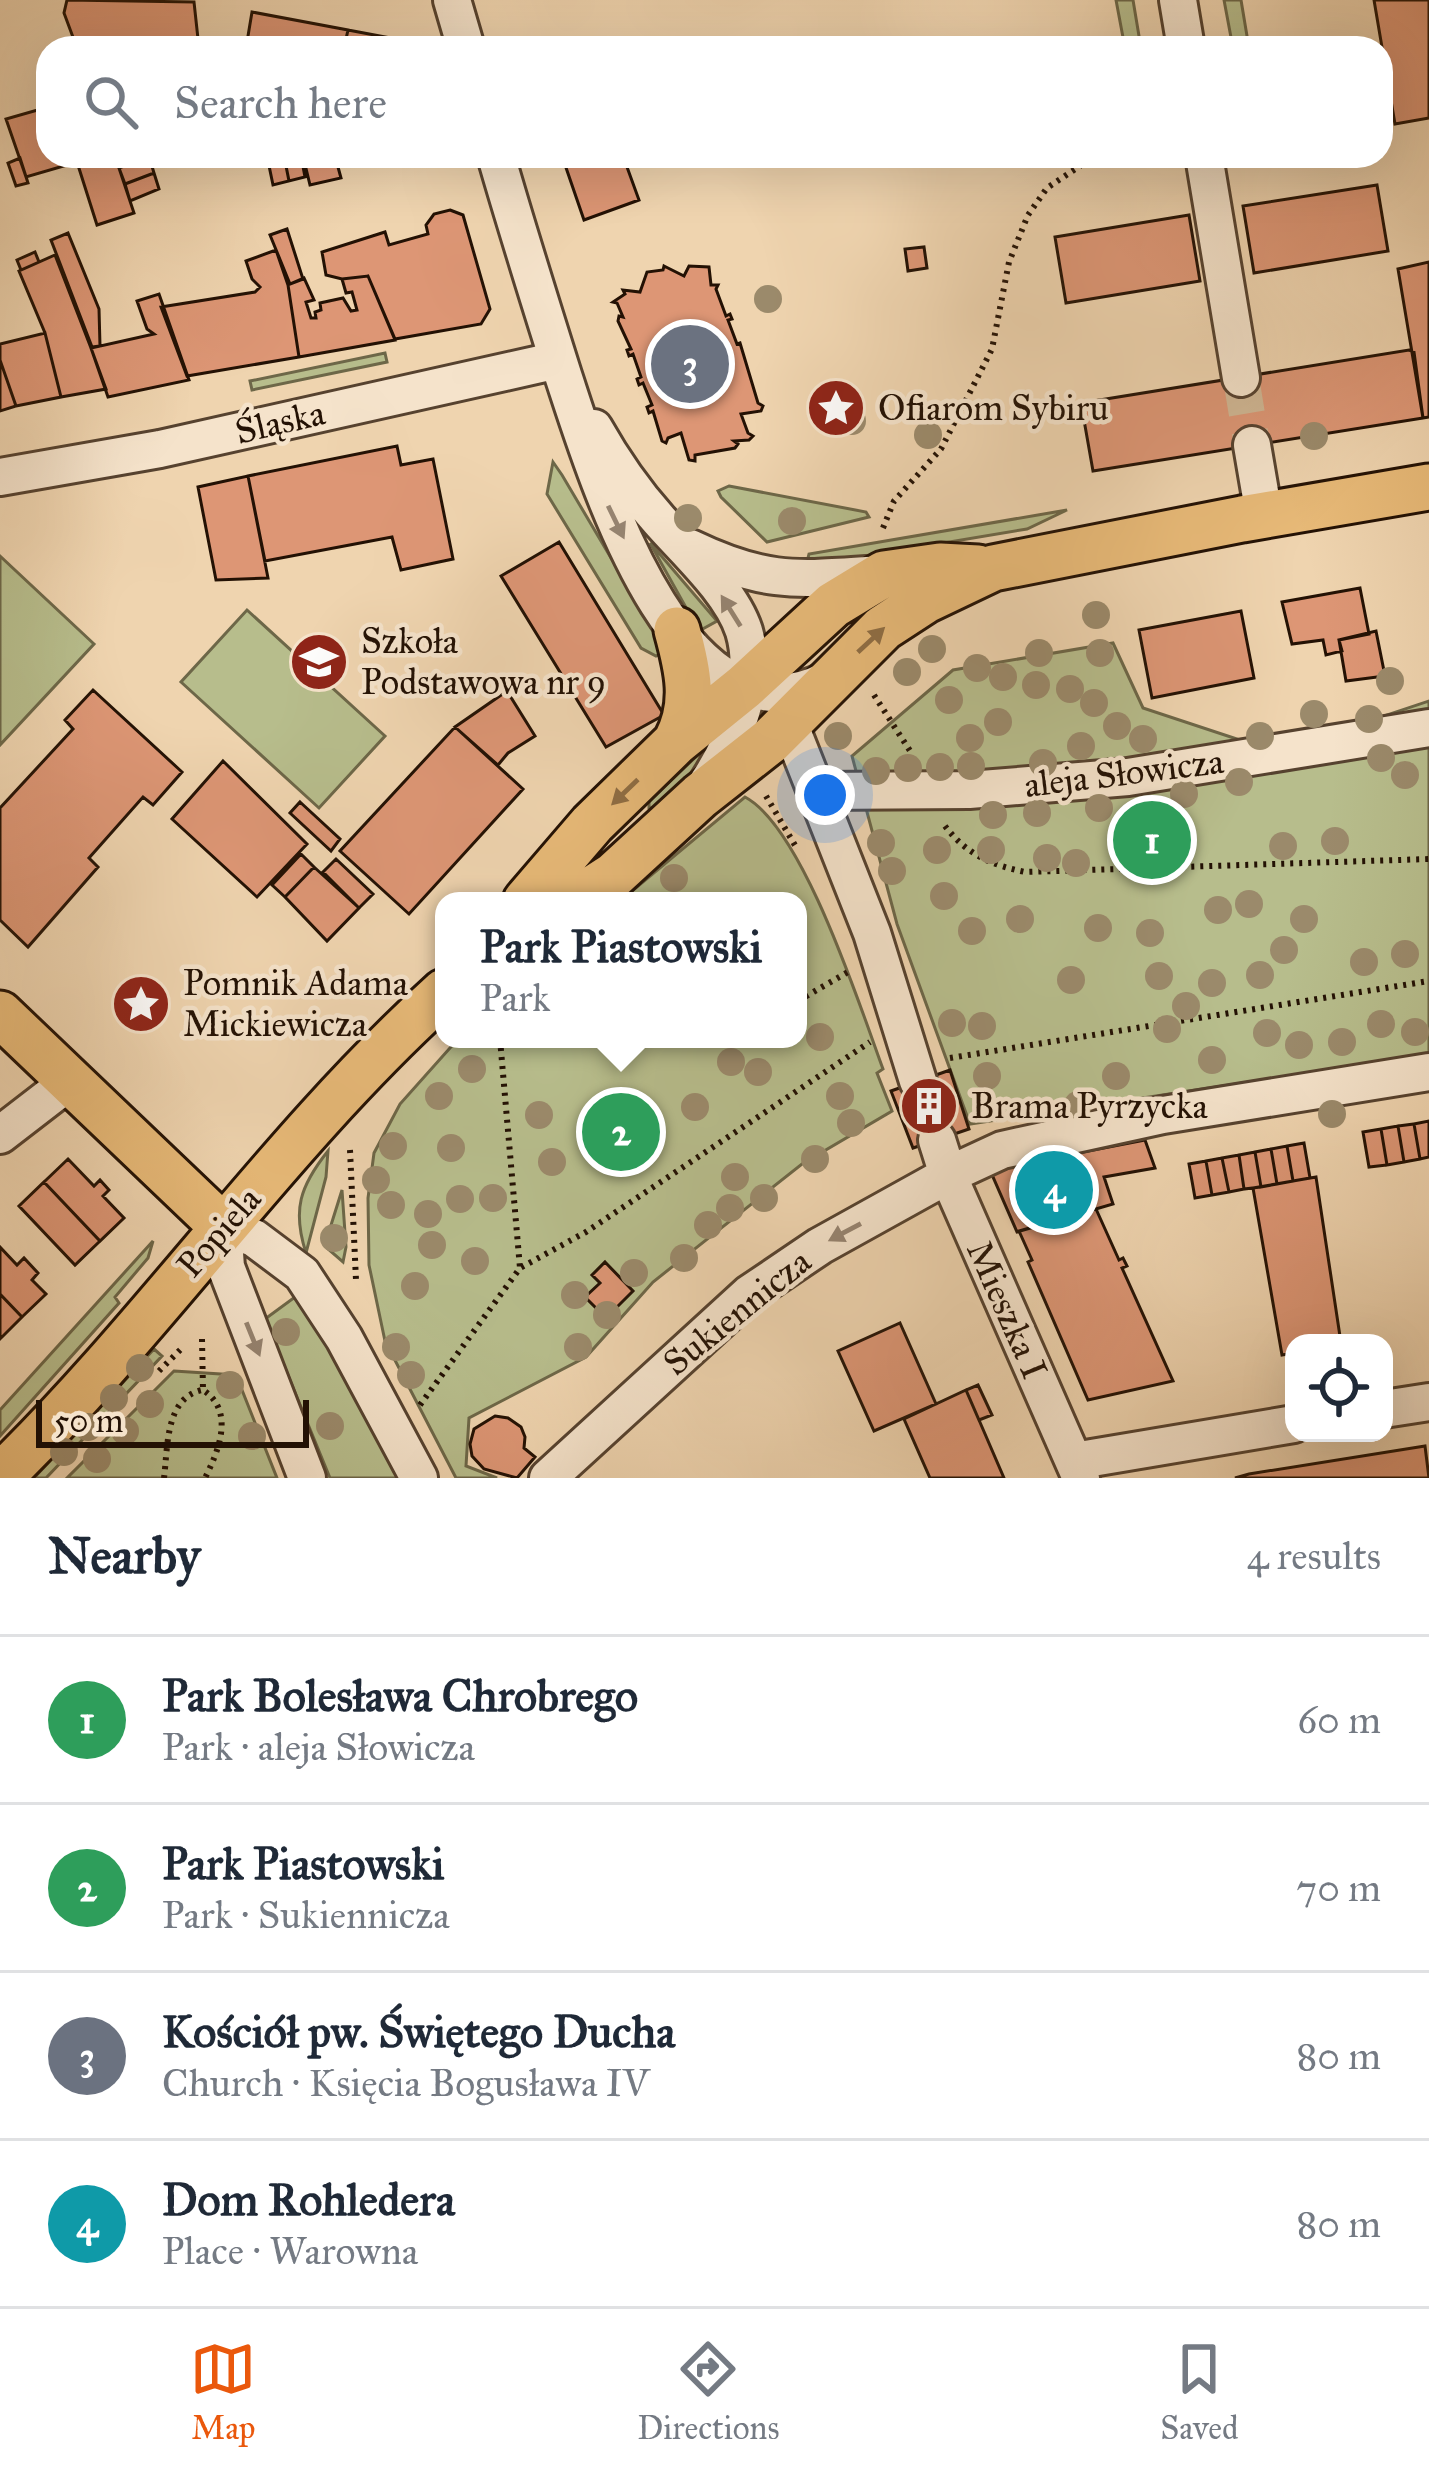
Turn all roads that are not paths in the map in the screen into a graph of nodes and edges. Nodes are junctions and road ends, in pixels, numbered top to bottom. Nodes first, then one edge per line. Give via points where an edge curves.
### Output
1 (452, 0) edge
2 (1178, 0) edge
3 (462, 36) edge
4 (1184, 36) edge
5 (500, 168) edge
6 (1206, 168) edge
7 (561, 366) junction
8 (1241, 377) tunnel mouth
9 (1252, 445) tunnel mouth
10 (0, 477) edge
11 (1429, 488) edge
12 (1264, 515) junction
13 (686, 546) junction
14 (993, 568) junction
15 (884, 574) junction
16 (677, 630) junction
17 (849, 680) junction
18 (744, 687) junction
19 (789, 722) junction
20 (1429, 728) edge
21 (676, 742) junction
22 (816, 791) junction
23 (700, 796) junction
24 (534, 892) edge
25 (588, 892) edge
26 (435, 1001) edge
27 (0, 1014) edge
28 (1429, 1072) edge
29 (916, 1073) tunnel mouth
30 (70, 1081) junction
31 (0, 1135) edge
32 (942, 1157) junction
33 (224, 1227) junction
34 (1429, 1402) edge
35 (1393, 1408) edge
36 (1285, 1426) edge
37 (1077, 1470) edge
38 (0, 1478) edge
39 (307, 1478) edge
40 (419, 1478) edge
41 (548, 1478) edge

1 - 3 street
2 - 4 street
5 - 7 street
6 - 8 street
7 - 10 street, Śląska
7 - 13 street via 605,447
7 -> 16 street via 613,519
9 - 12 street
11 - 12 main road
12 - 14 main road
13 - 15 street via 783,580
18 -> 13 street via 743,631
14 - 15 main road
17 -> 14 main road via 883,628
15 - 18 main road via 833,605
16 - 18 street via 707,665
16 - 21 main road via 690,689
17 - 18 street via 794,693
17 - 19 main road
18 - 21 main road
18 - 23 street via 729,749
19 - 22 street
19 - 23 main road
20 - 22 street, aleja Słowicza via 1128,777
21 -> 24 main road
22 - 29 street
23 - 25 main road
26 - 33 main road, Popiela via 319,1116
27 - 30 main road
28 - 32 street, Sukiennicza
30 - 31 street
30 - 33 main road
32 - 37 street, Mieszka I
32 -> 41 street, Sukiennicza via 749,1294
33 - 38 main road, Popiela
33 -> 39 street via 226,1268
33 - 40 street via 254,1238 302,1274
34 - 35 street
36 - 37 street

